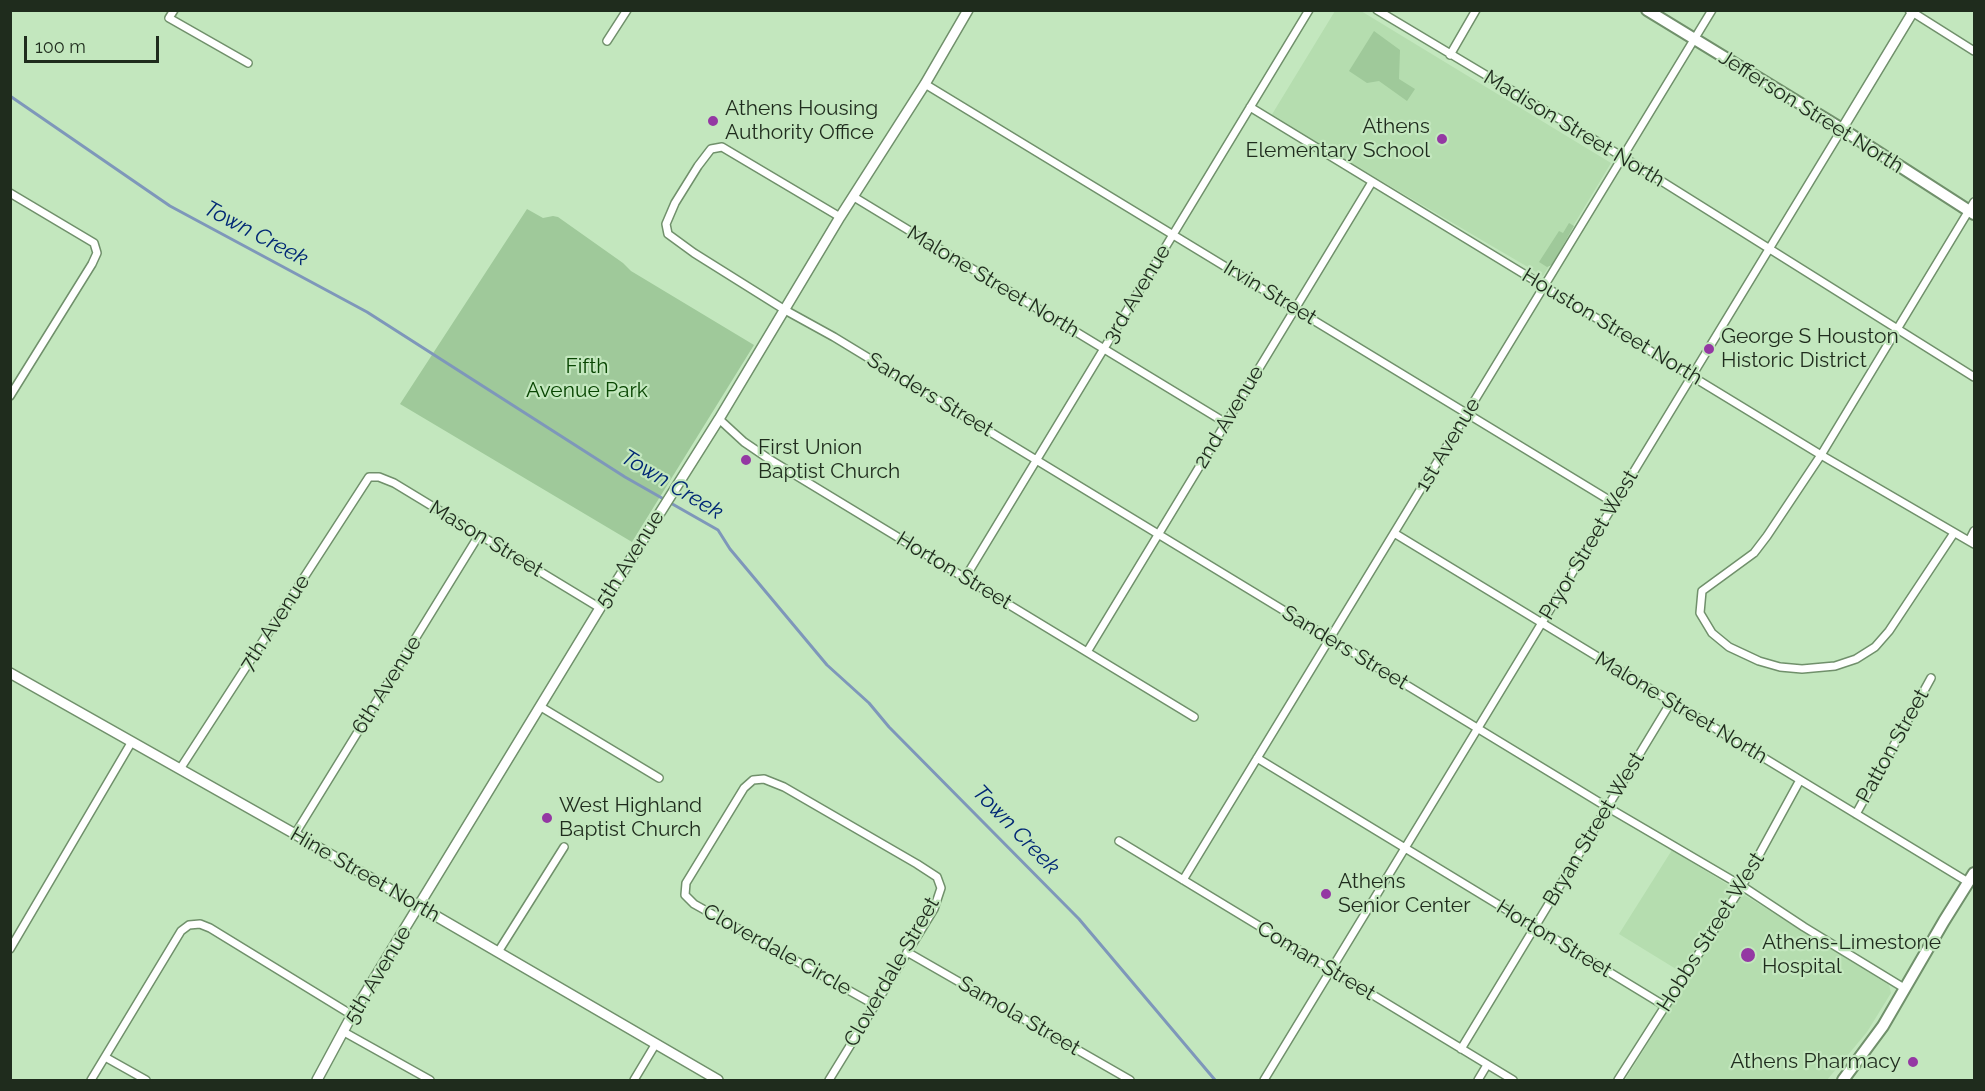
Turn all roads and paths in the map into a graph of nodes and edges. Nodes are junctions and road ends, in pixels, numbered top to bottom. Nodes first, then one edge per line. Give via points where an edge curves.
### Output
1 (174, 10) edge
2 (627, 10) edge
3 (968, 10) edge
4 (1309, 10) edge
5 (1377, 10) edge
6 (1476, 10) edge
7 (1647, 10) edge
8 (1712, 10) edge
9 (1912, 11) edge
10 (1694, 40) junction
11 (607, 41) dead end
12 (1974, 51) edge
13 (1450, 55) junction
14 (248, 63) dead end
15 (926, 84) junction
16 (1250, 107) junction
17 (1842, 129) junction
18 (1623, 157) junction
19 (1372, 182) junction
20 (10, 193) edge
21 (854, 197) junction
22 (1973, 209) edge
23 (840, 217) junction
24 (1173, 234) junction
25 (1769, 249) junction
26 (1545, 286) junction
27 (1295, 309) junction
28 (784, 310) junction
29 (1898, 328) junction
30 (1104, 349) junction
31 (1692, 376) junction
32 (1974, 376) edge
33 (10, 396) edge
34 (1467, 413) junction
35 (719, 418) junction
36 (1226, 423) junction
37 (1821, 454) junction
38 (1036, 460) junction
39 (369, 477) joint
40 (1614, 503) junction
41 (1974, 531) edge
42 (1394, 533) junction
43 (1954, 533) junction
44 (1158, 534) junction
45 (479, 535) junction
46 (1972, 542) edge
47 (965, 578) junction
48 (600, 608) junction
49 (1542, 623) junction
50 (1330, 639) junction
51 (1087, 652) junction
52 (10, 673) edge
53 (1931, 678) dead end
54 (1671, 702) junction
55 (541, 707) junction
56 (1194, 717) dead end
57 (1478, 728) junction
58 (131, 743) junction
59 (1257, 759) junction
60 (180, 769) junction
61 (659, 778) dead end
62 (1800, 780) junction
63 (1608, 807) junction
64 (1856, 814) junction
65 (295, 834) junction
66 (1119, 841) dead end
67 (564, 847) dead end
68 (1405, 848) junction
69 (923, 868) joint
70 (1971, 878) edge
71 (1184, 880) junction
72 (1742, 886) junction
73 (418, 906) junction
74 (1534, 927) junction
75 (10, 949) edge
76 (498, 952) junction
77 (907, 952) junction
78 (1331, 970) junction
79 (1904, 988) junction
80 (875, 1005) junction
81 (1665, 1006) junction
82 (352, 1015) junction
83 (344, 1032) junction
84 (655, 1045) junction
85 (1461, 1049) junction
86 (105, 1057) junction
87 (1487, 1065) junction
88 (91, 1080) edge
89 (146, 1080) edge
90 (317, 1080) edge
91 (430, 1080) edge
92 (634, 1080) edge
93 (718, 1080) edge
94 (829, 1080) edge
95 (1130, 1080) edge
96 (1264, 1080) edge
97 (1478, 1080) edge
98 (1513, 1080) edge
99 (1618, 1080) edge
100 (1843, 1080) edge

1 - 14 street via 170,18
2 - 11 street
3 - 15 street, 5th Avenue
4 - 16 street, 3rd Avenue
5 - 13 street, Madison Street North
6 - 13 street
7 - 10 main road, Jefferson Street North
8 - 10 street, 1st Avenue
9 - 12 street
9 - 17 street, Pryor Street West
10 - 17 main road, Jefferson Street North
10 - 18 street, 1st Avenue
13 - 18 street, Madison Street North
15 - 21 street, 5th Avenue
15 - 24 street, Irvin Street
16 - 19 street, Houston Street North
16 - 24 street, 3rd Avenue
17 - 22 main road, Jefferson Street North
17 - 25 street, Pryor Street West
18 - 25 street, Madison Street North
18 - 26 street, 1st Avenue
19 - 26 street, Houston Street North
19 - 27 street, 2nd Avenue
20 - 33 street via 94,243 97,253
21 - 23 street, 5th Avenue
21 - 30 street, Malone Street North
22 - 29 street
23 - 28 street, 5th Avenue
23 - 28 street, Sanders Street via 722,147 711,149 675,203 666,224 668,234
24 - 27 street, Irvin Street
24 - 30 street, 3rd Avenue
25 - 29 street, Madison Street North
25 - 31 street, Pryor Street West
26 - 31 street, Houston Street North
26 - 34 street, 1st Avenue
27 - 34 street, Irvin Street
27 - 36 street, 2nd Avenue
28 - 35 street, 5th Avenue
28 - 38 street, Sanders Street
29 - 32 street
29 - 37 street
30 - 36 street, Malone Street North
30 - 38 street, 3rd Avenue
31 - 37 street, Houston Street North
31 - 40 street, Pryor Street West
34 - 40 street, Irvin Street
34 - 42 street, 1st Avenue
35 - 47 street, Horton Street via 744,442 770,459
35 - 48 street, 5th Avenue
36 - 44 street, 2nd Avenue
37 - 43 street, Houston Street North
37 - 43 street via 1754,553 1702,591 1700,613 1712,633 1729,647 1759,662 1791,668 1824,668 1856,659 1875,647 1889,631
38 - 44 street, Sanders Street
38 - 47 street, 3rd Avenue
39 - 45 street, Mason Street via 394,483
39 - 60 street, 7th Avenue
40 - 49 street, Pryor Street West
41 - 46 street
42 - 49 street, Malone Street North
42 - 50 street, 1st Avenue
43 - 46 street, Houston Street North
44 - 50 street, Sanders Street
44 - 51 street, 2nd Avenue
45 - 48 street, Mason Street
45 - 65 street, 6th Avenue
47 - 51 street, Horton Street
48 - 55 street, 5th Avenue
49 - 54 street, Malone Street North
49 - 57 street, Pryor Street West
50 - 57 street, Sanders Street
50 - 59 street, 1st Avenue
51 - 56 street, Horton Street
52 - 58 street, Hine Street North
53 - 64 street, Patton Street
54 - 62 street, Malone Street North
54 - 63 street, Bryan Street West
55 - 61 street
55 - 73 street, 5th Avenue
57 - 63 street, Sanders Street
57 - 68 street, Pryor Street West
58 - 60 street, Hine Street North
58 - 75 street
59 - 68 street, Horton Street
59 - 71 street, 1st Avenue
60 - 65 street, Hine Street North
62 - 64 street, Malone Street North
62 - 72 street, Hobbs Street West
63 - 72 street, Sanders Street
63 - 74 street, Bryan Street West
64 - 70 street, Malone Street North
65 - 73 street, Hine Street North
66 - 71 street, Coman Street
67 - 76 street
68 - 74 street, Horton Street
68 - 78 street, Pryor Street West
69 - 77 street, Cloverdale Street via 937,877 940,888 934,909
69 - 80 street, Cloverdale Circle via 764,779 753,780 744,788 686,883 684,894 694,904
70 - 79 main road
71 - 78 street, Coman Street
72 - 79 street, Sanders Street
72 - 81 street, Hobbs Street West
73 - 76 street, Hine Street North
73 - 82 street, 5th Avenue
74 - 81 street, Horton Street
74 - 85 street, Bryan Street West
76 - 84 street, Hine Street North
77 - 80 street, Cloverdale Street
77 - 95 street, Samola Street
78 - 85 street, Coman Street
78 - 96 street, Pryor Street West
79 - 100 main road via 1883,1026
80 - 94 street, Cloverdale Street
81 - 99 street, Hobbs Street West
82 - 83 street, 5th Avenue
82 - 86 street via 210,928 189,925 181,931
83 - 90 street, 5th Avenue
83 - 91 street
84 - 92 street
84 - 93 street, Hine Street North
85 - 87 street, Coman Street
86 - 88 street
86 - 89 street
87 - 97 street
87 - 98 street, Coman Street

